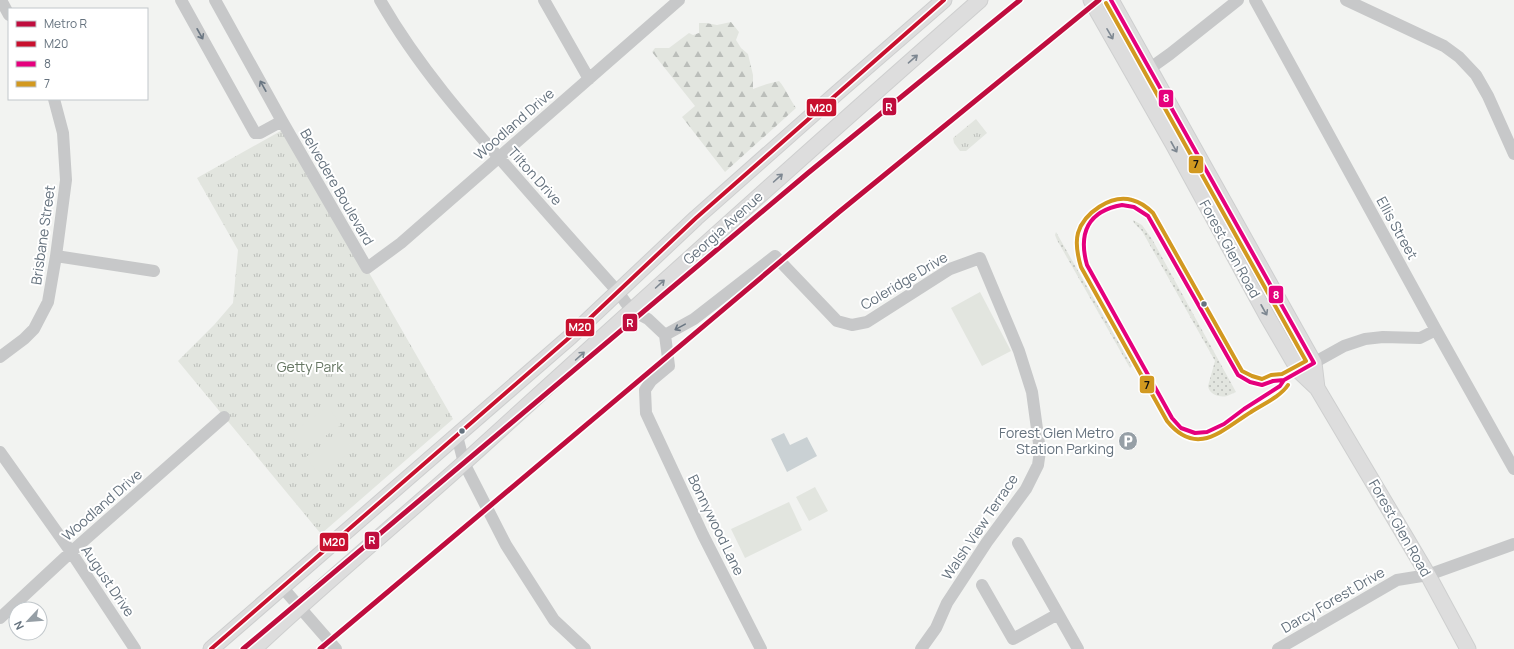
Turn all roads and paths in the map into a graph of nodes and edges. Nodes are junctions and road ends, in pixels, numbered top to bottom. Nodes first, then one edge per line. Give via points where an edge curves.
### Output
1 (1, 0) edge
2 (181, 0) edge
3 (215, 0) edge
4 (380, 0) edge
5 (544, 0) edge
6 (679, 0) edge
7 (944, 0) edge
8 (980, 0) edge
9 (1091, 0) edge
10 (1111, 0) edge
11 (1238, 0) edge
12 (1256, 0) edge
13 (1346, 0) edge
14 (8, 13) edge
15 (1149, 69) junction
16 (589, 79) junction
17 (54, 100) edge
18 (282, 120) junction
19 (1514, 154) edge
20 (499, 158) junction
21 (56, 256) junction
22 (980, 258) joint
23 (367, 268) joint
24 (154, 271) dead end
25 (618, 292) junction
26 (631, 310) junction
27 (1436, 330) junction
28 (665, 335) junction
29 (0, 357) edge
30 (1314, 363) junction
31 (1299, 371) junction
32 (1317, 388) junction
33 (224, 417) dead end
34 (457, 436) junction
35 (0, 452) edge
36 (464, 463) junction
37 (1514, 469) edge
38 (1018, 543) dead end
39 (1514, 544) edge
40 (71, 552) junction
41 (1428, 575) junction
42 (982, 585) dead end
43 (282, 587) junction
44 (298, 607) junction
45 (1058, 614) junction
46 (0, 618) edge
47 (135, 649) edge
48 (211, 649) edge
49 (254, 649) edge
50 (336, 649) edge
51 (585, 649) edge
52 (761, 649) edge
53 (921, 649) edge
54 (1078, 649) edge
55 (1278, 649) edge
56 (1468, 649) edge

1 - 14 street
2 -> 18 street, Belvedere Boulevard via 255,133 260,133
18 -> 3 street, Belvedere Boulevard
4 - 20 street, Tilton Drive via 436,85
5 - 16 street
6 - 16 street, Woodland Drive
7 - 25 main road, Georgia Avenue via 715,201
26 -> 8 main road, Georgia Avenue
9 -> 31 main road, Forest Glen Road
10 - 15 main road, Forest Glen Road
11 - 15 street
12 - 27 street, Ellis Street
13 - 19 street via 1444,46 1460,57 1476,75 1488,96
15 - 30 main road, Forest Glen Road
16 - 20 street, Woodland Drive
17 - 21 street, Brisbane Street via 63,133 66,180
18 - 23 street, Belvedere Boulevard
20 - 23 street, Woodland Drive via 401,243
20 - 25 street, Tilton Drive
21 - 24 street
21 - 29 street, Brisbane Street via 48,302 34,329
22 -> 28 street, Coleridge Drive via 950,269 867,322 852,325 837,321 775,256 694,319
22 - 53 street, Walsh View Terrace via 1019,351 1032,392 1040,451 1038,465 1026,489 987,542
25 - 26 street, Tilton Drive
25 - 34 main road, Georgia Avenue via 570,338
26 - 28 street via 648,319
36 -> 26 main road, Georgia Avenue
27 - 30 street via 1420,338 1365,339 1344,346
27 - 37 street, Ellis Street
28 - 52 street, Bonnywood Lane via 669,366 651,381 645,390 646,413
30 - 31 street
30 - 32 main road, Forest Glen Road
31 - 32 main road, Forest Glen Road
32 - 41 main road, Forest Glen Road
33 - 40 street, Woodland Drive
34 - 36 street
34 - 43 main road, Georgia Avenue
35 - 40 street, August Drive
36 - 44 main road, Georgia Avenue
36 - 51 street via 506,545 554,620
38 - 45 street
39 - 41 street, Darcy Forest Drive
40 - 46 street, Woodland Drive
40 - 47 street, August Drive
41 - 55 street, Darcy Forest Drive via 1396,580
41 - 56 main road, Forest Glen Road
42 - 45 street via 1013,639
43 - 44 street
43 - 48 main road, Georgia Avenue
44 - 49 main road, Georgia Avenue
44 - 50 street
45 - 54 street

